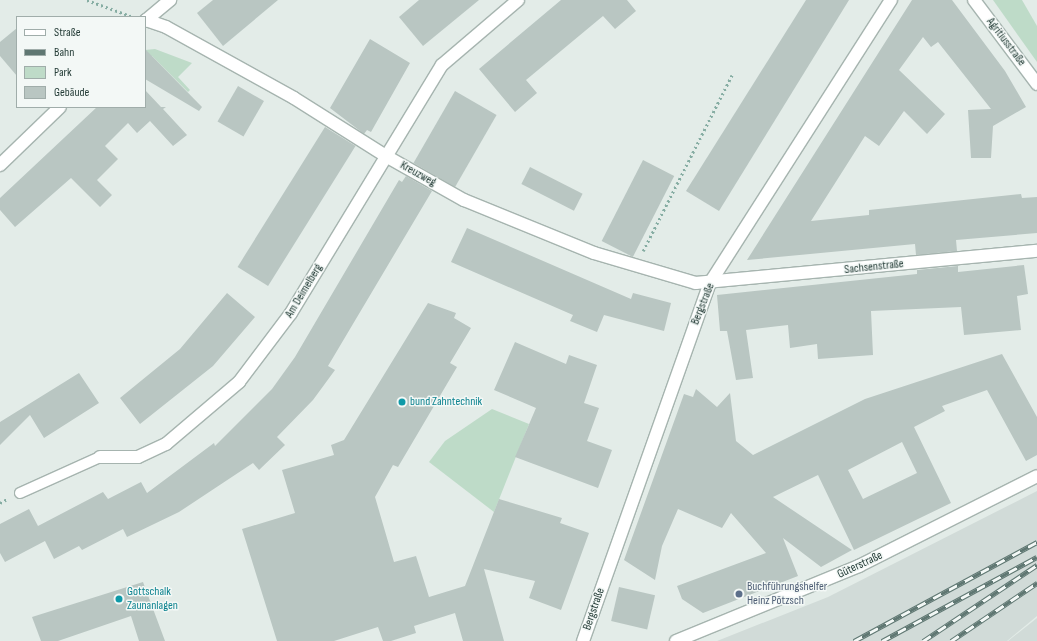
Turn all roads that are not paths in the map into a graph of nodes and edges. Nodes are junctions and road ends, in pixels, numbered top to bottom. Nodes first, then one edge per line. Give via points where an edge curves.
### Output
1 (170, 0) edge
2 (518, 0) edge
3 (891, 0) edge
4 (974, 0) edge
5 (146, 17) edge
6 (146, 20) edge
7 (1037, 84) edge
8 (59, 108) edge
9 (384, 155) junction
10 (0, 165) edge
11 (1037, 251) edge
12 (710, 283) junction
13 (100, 457) joint
14 (1037, 476) edge
15 (20, 493) dead end
16 (583, 641) edge
17 (676, 641) edge

1 - 5 street
2 - 9 street, Am Deimelberg via 442,65
3 - 12 street, Bergstraße
4 - 7 street, Agritiusstraße
6 - 9 street, Kreuzweg via 166,27 294,98
8 - 10 street
9 - 12 street, Kreuzweg via 485,210 636,267 696,283
9 - 13 street, Am Deimelberg via 290,314 239,382 166,444 138,457
11 - 12 street, Sachsenstraße
12 - 16 street, Bergstraße
13 - 15 lane, Am Deimelberg
14 - 17 street, Güterstraße via 859,566

